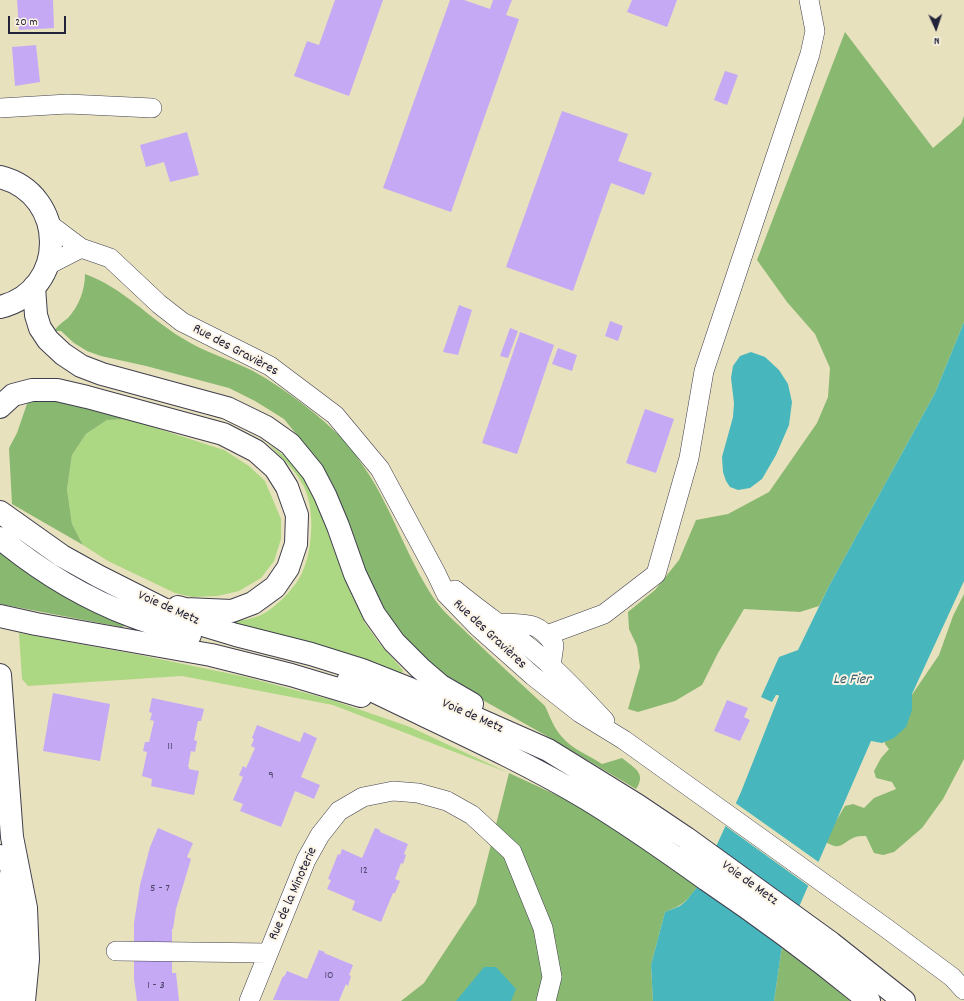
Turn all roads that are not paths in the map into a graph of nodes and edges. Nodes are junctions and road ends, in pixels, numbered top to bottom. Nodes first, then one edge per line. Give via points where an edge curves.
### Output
1 (809, 0) edge
2 (0, 108) edge
3 (152, 108) dead end
4 (1, 176) edge
5 (49, 224) junction
6 (81, 248) junction
7 (48, 265) junction
8 (34, 287) junction
9 (3, 310) edge
10 (0, 407) edge
11 (0, 512) edge
12 (0, 538) edge
13 (436, 573) junction
14 (118, 586) junction
15 (0, 616) edge
16 (500, 623) junction
17 (548, 635) junction
18 (551, 666) junction
19 (0, 675) edge
20 (533, 676) junction
21 (581, 705) junction
22 (427, 717) junction
23 (548, 750) junction
24 (12, 837) junction
25 (6, 860) edge
26 (116, 951) dead end
27 (268, 952) junction
28 (964, 990) edge
29 (7, 1001) edge
30 (24, 1001) edge
31 (249, 1001) edge
32 (546, 1001) edge
33 (869, 1001) edge
34 (904, 1001) edge

1 - 17 street via 815,31 810,54 704,371 689,458 656,574 604,614
2 - 3 street via 68,104
4 - 5 main road via 18,184 35,198
5 - 6 street, Rue des Gravières
5 - 7 main road via 52,244
6 - 7 street
6 - 13 street, Rue des Gravières via 110,258 158,304 182,322 270,366 334,415 380,469
7 - 8 main road
8 - 9 main road
8 - 23 main road via 36,315 40,328 63,354 81,366 227,408 266,427 290,444 312,472 325,495 355,574 374,614 394,642 441,686
10 - 14 main road via 13,395 32,390 56,390 87,396 215,432 256,451 274,468 287,488 297,516 296,544 288,568 275,587 253,603 232,611 186,609
11 - 14 main road, Voie de Metz via 62,556
12 - 22 main road, Voie de Metz via 50,575 87,596 131,616 363,686
13 - 16 street, Rue des Gravières via 475,607
13 - 20 street, Rue des Gravières via 446,594 464,614
14 - 23 main road, Voie de Metz via 183,619 362,670
15 - 22 main road via 211,655 291,674
16 - 17 street, Rue des Gravières via 536,626
16 - 18 street, Rue des Gravières
17 - 18 street via 554,645
18 - 20 street, Rue des Gravières
18 - 21 street, Rue des Gravières
19 - 24 main road
20 - 21 street, Rue des Gravières
21 - 28 street, Rue des Gravières via 629,744 952,977
22 - 33 main road, Voie de Metz via 532,768 628,825 813,956
23 - 34 main road, Voie de Metz via 637,805 736,873
24 - 25 main road
24 - 30 main road via 26,908 28,959
25 - 29 main road via 10,950
26 - 27 street, Rue de la Minoterie
27 - 31 street, Rue de la Minoterie
27 - 32 street, Rue de la Minoterie via 306,860 320,835 339,811 363,797 393,792 418,793 447,801 472,814 512,852 543,928 552,977

